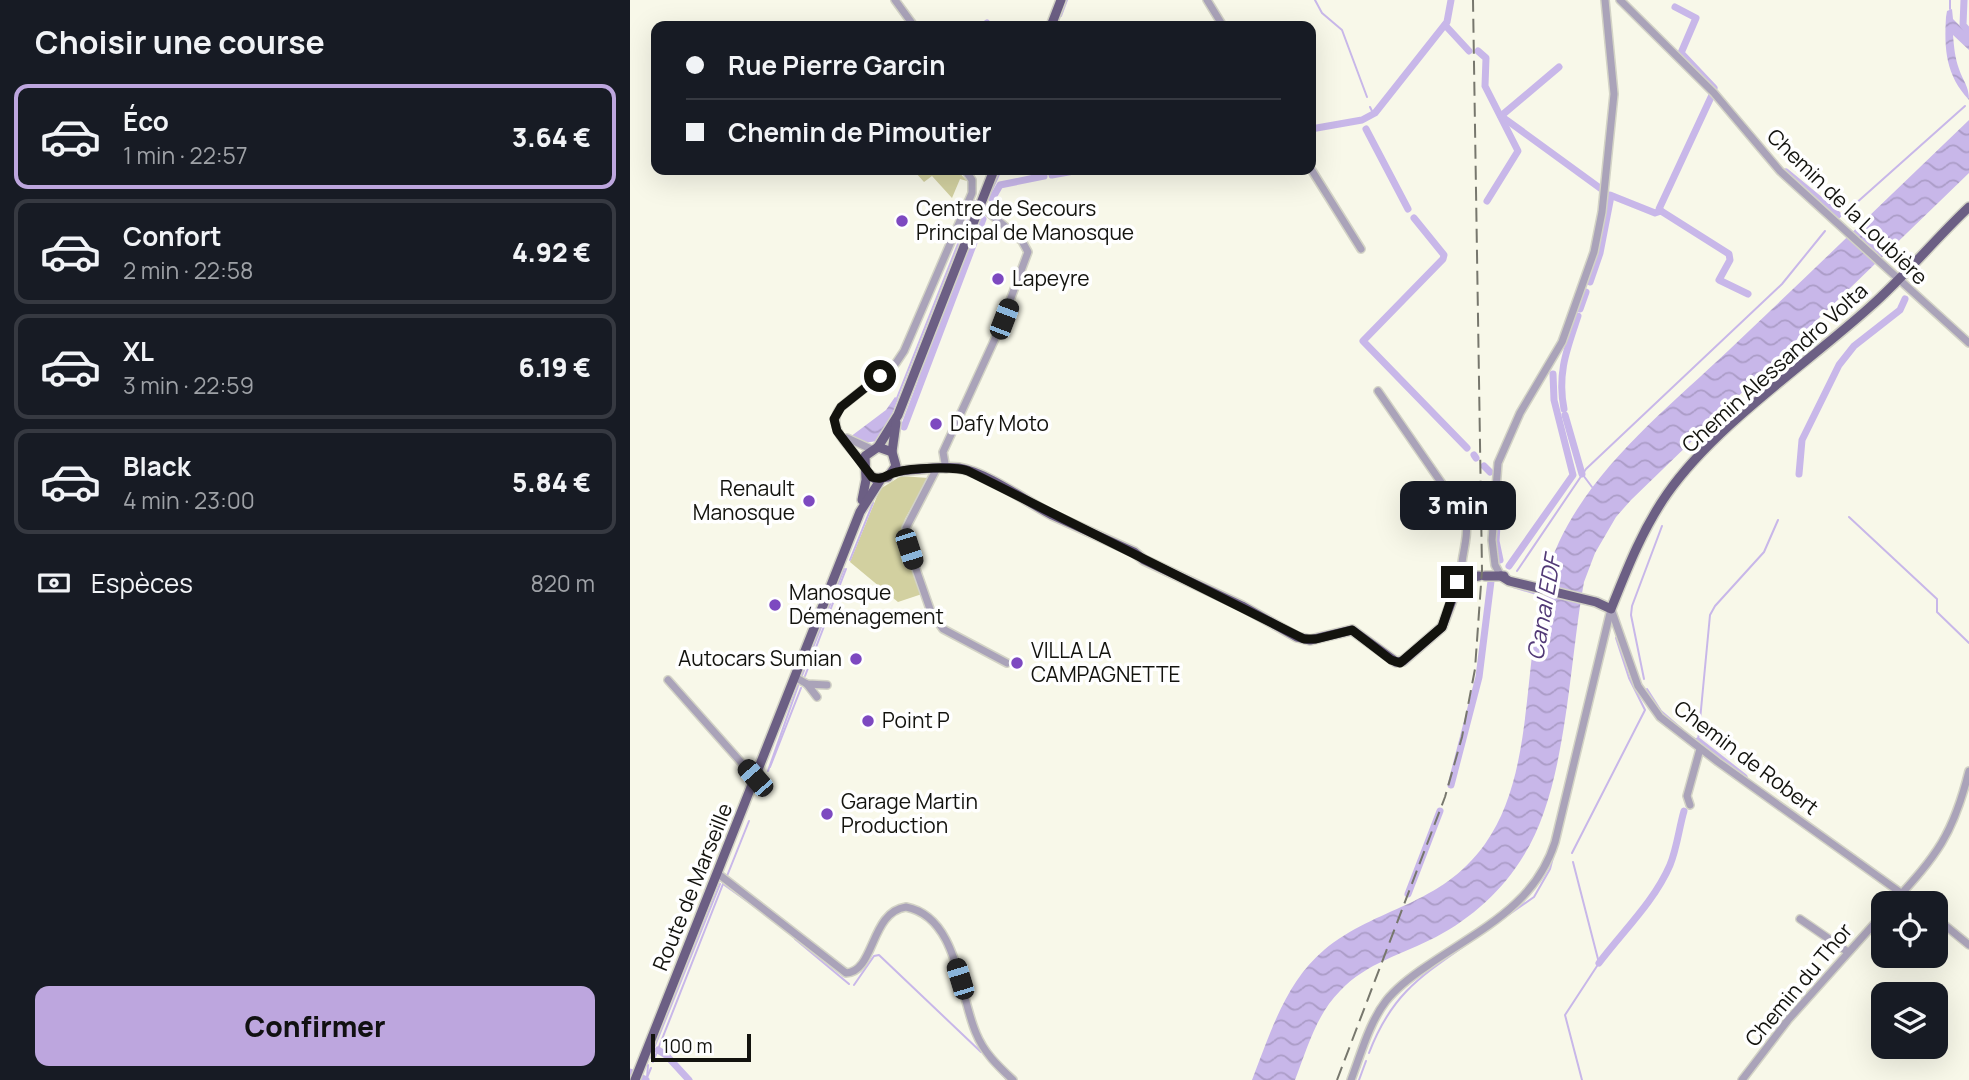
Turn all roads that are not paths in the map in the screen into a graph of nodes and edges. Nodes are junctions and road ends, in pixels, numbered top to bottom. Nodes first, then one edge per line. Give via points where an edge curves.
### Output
1 (895, 0) edge
2 (1061, 0) edge
3 (1207, 0) edge
4 (1605, 0) edge
5 (1619, 0) edge
6 (910, 21) edge
7 (1053, 21) edge
8 (1220, 21) edge
9 (969, 175) edge
10 (992, 175) edge
11 (1315, 175) edge
12 (980, 205) junction
13 (1969, 207) edge
14 (1361, 249) dead end
15 (1897, 281) junction
16 (1969, 343) edge
17 (1378, 391) dead end
18 (898, 415) junction
19 (837, 431) junction
20 (875, 448) junction
21 (894, 455) junction
22 (864, 467) junction
23 (941, 469) junction
24 (924, 470) junction
25 (893, 472) junction
26 (881, 479) junction
27 (860, 512) junction
28 (1501, 573) junction
29 (1463, 577) junction
30 (1611, 609) junction
31 (1620, 631) junction
32 (1603, 637) junction
33 (1007, 663) dead end
34 (795, 677) junction
35 (668, 680) dead end
36 (807, 684) junction
37 (827, 685) dead end
38 (817, 697) dead end
39 (1700, 749) junction
40 (1969, 771) edge
41 (755, 778) junction
42 (1690, 805) dead end
43 (717, 873) junction
44 (1899, 891) edge
45 (1904, 891) edge
46 (1800, 919) dead end
47 (1871, 927) edge
48 (1948, 928) edge
49 (1969, 945) edge
50 (1847, 952) junction
51 (634, 1077) edge
52 (1013, 1080) edge
53 (1351, 1080) edge
54 (1742, 1080) edge

1 - 6 street
2 - 7 main road
3 - 8 street
4 - 28 street via 1614,94 1602,212 1594,252 1565,334 1513,426 1498,463 1492,524 1494,558
5 - 15 street, Chemin de la Loubière via 1714,93 1778,170
9 - 19 street via 972,193 904,351 839,410 834,419
10 - 12 main road
11 - 14 street
12 - 18 main road
12 - 23 street via 1022,241 1028,252 999,330 943,452
13 - 15 main road, Chemin Alessandro Volta
15 - 16 street, Chemin de la Loubière
15 - 30 main road, Chemin Alessandro Volta via 1758,401 1668,492 1642,536
17 - 29 street via 1463,513 1468,537 1460,570
18 - 20 main road
18 - 21 main road
19 - 20 street via 854,443
19 - 22 street
20 - 21 main road
20 - 22 main road
21 - 24 main road
21 - 25 main road
22 - 26 main road via 872,477
22 - 27 main road, Route de Marseille
23 - 24 main road
23 - 29 main road via 963,469 978,475 1297,637 1311,640 1352,630 1396,662 1442,627 1456,584
23 - 33 street via 906,528 909,549 935,622 956,638
24 - 25 main road
25 - 26 main road
26 - 27 main road, Route de Marseille
27 - 34 main road, Route de Marseille
28 - 29 main road
28 - 30 main road
30 - 31 street, Chemin de Robert
30 - 32 street
31 - 32 street via 1612,629
31 - 39 street, Chemin de Robert via 1644,696 1660,717
32 - 53 street via 1555,842 1538,882 1516,905 1409,978 1388,998
34 - 36 street
34 - 41 main road, Route de Marseille
35 - 41 street
36 - 37 street
36 - 38 street
39 - 42 street via 1687,796
39 - 44 street, Chemin de Robert
40 - 45 street via 1949,834
41 - 43 main road, Route de Marseille
43 - 51 main road, Route de Marseille
43 - 52 street via 845,973 861,965 892,912 906,906 920,913 949,943 976,1032 990,1057
46 - 50 street
47 - 50 street, Chemin du Thor
48 - 49 street
50 - 54 street, Chemin du Thor

